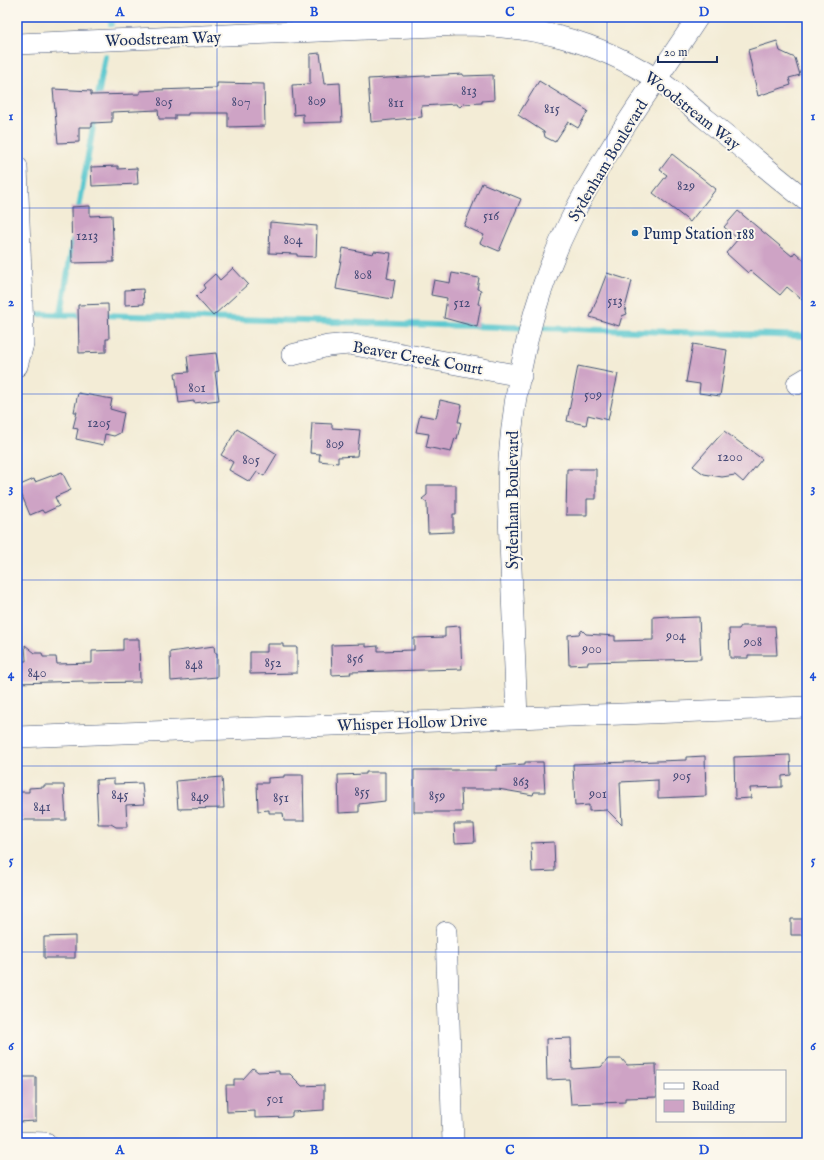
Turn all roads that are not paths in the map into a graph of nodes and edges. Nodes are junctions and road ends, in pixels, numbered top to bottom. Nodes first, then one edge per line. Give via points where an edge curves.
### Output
1 (698, 17) edge
2 (268, 25) edge
3 (17, 44) edge
4 (657, 79) junction
5 (17, 167) edge
6 (807, 202) edge
7 (292, 355) dead end
8 (17, 366) edge
9 (520, 376) junction
10 (807, 707) edge
11 (517, 718) junction
12 (17, 737) edge
13 (446, 932) dead end
14 (17, 1142) edge
15 (46, 1143) edge
16 (453, 1143) edge

1 - 4 street, Sydenham Boulevard
2 - 3 street, Woodstream Way
2 - 4 street, Woodstream Way via 513,27 572,39 611,54
4 - 6 street, Woodstream Way
4 - 9 street, Sydenham Boulevard via 601,166 568,225 541,292
5 - 8 street via 23,344
7 - 9 street, Beaver Creek Court via 328,346 349,344
9 - 11 street, Sydenham Boulevard via 513,417 509,468
10 - 11 street, Whisper Hollow Drive
11 - 12 street, Whisper Hollow Drive
13 - 16 street
14 - 15 street

